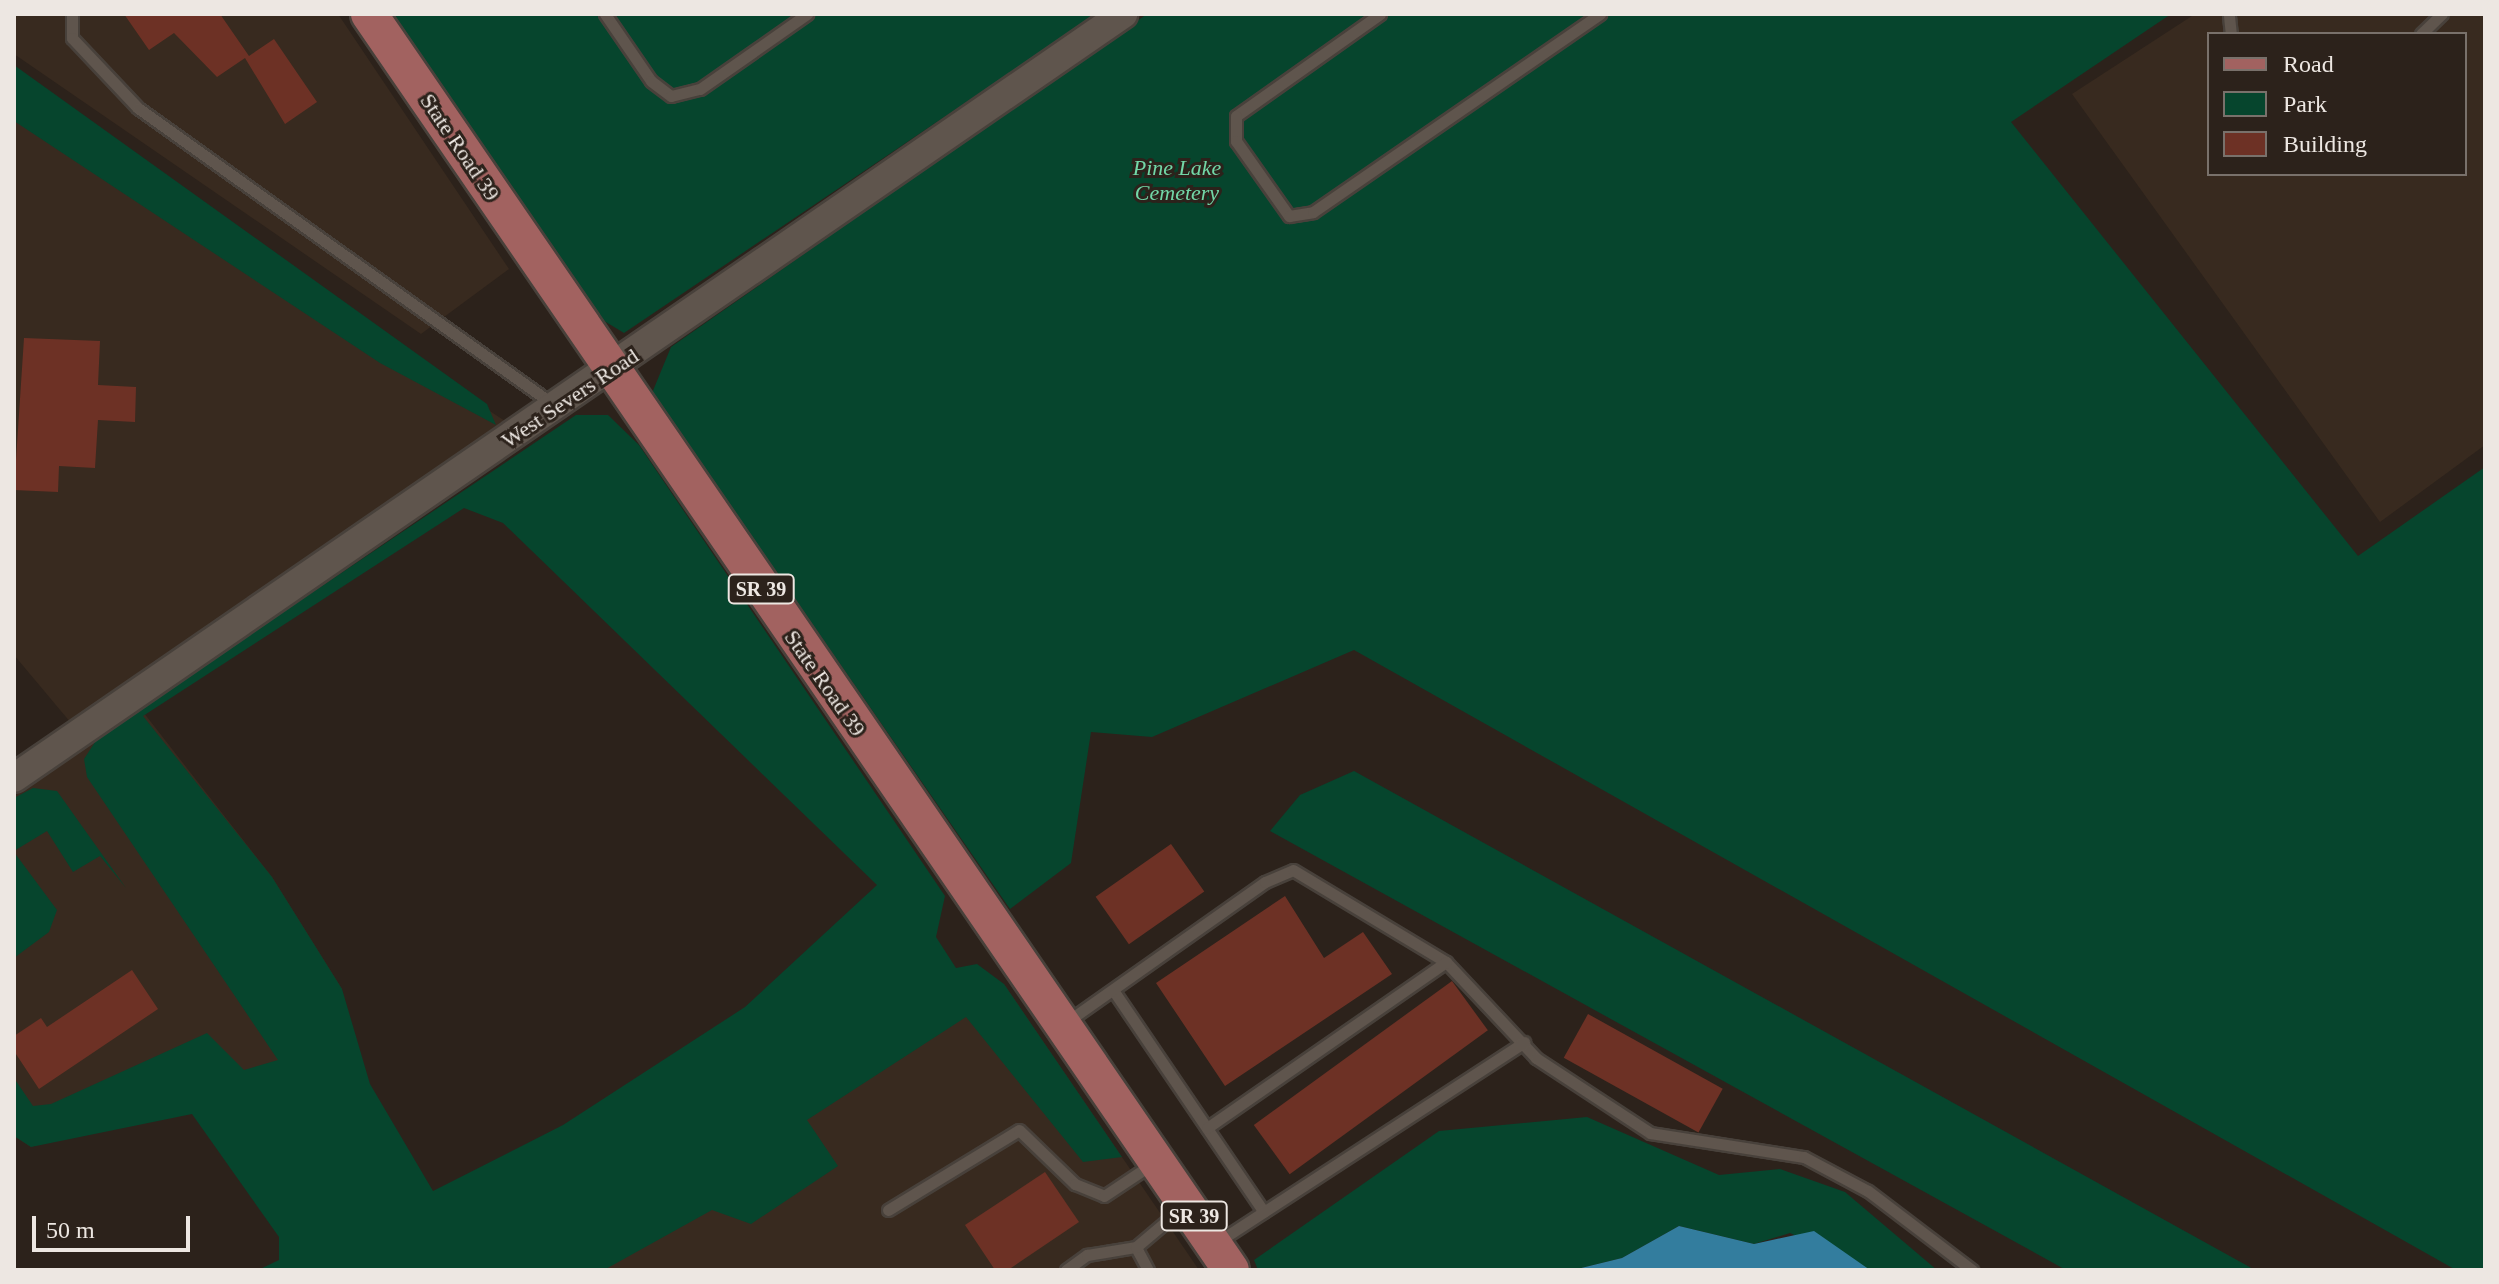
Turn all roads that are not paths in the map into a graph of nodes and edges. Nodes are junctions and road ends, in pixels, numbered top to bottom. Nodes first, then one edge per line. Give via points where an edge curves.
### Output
1 (72, 14) edge
2 (369, 14) edge
3 (605, 14) edge
4 (807, 14) edge
5 (1123, 14) edge
6 (1380, 14) edge
7 (1600, 14) edge
8 (2442, 14) edge
9 (2423, 32) edge
10 (612, 371) junction
11 (557, 407) junction
12 (14, 778) edge
13 (1446, 962) junction
14 (1113, 990) junction
15 (1062, 1025) junction
16 (1524, 1042) junction
17 (1207, 1128) junction
18 (1156, 1162) junction
19 (1186, 1205) junction
20 (888, 1210) dead end
21 (1264, 1212) junction
22 (1136, 1247) junction
23 (1222, 1257) edge
24 (1066, 1270) edge
25 (1148, 1270) edge
26 (1972, 1270) edge

1 - 11 lane via 72,38 138,108
2 - 10 main road, State Road 39 / SR 39
3 - 4 lane via 651,81 671,96 700,89
5 - 10 street, West Severs Road
6 - 7 lane via 1236,116 1236,141 1289,216 1313,212
8 - 9 lane
10 - 11 street, West Severs Road
10 - 15 main road, State Road 39 / SR 39
11 - 12 street, West Severs Road
13 - 14 lane via 1293,870 1265,882
13 - 16 lane
13 - 17 lane
14 - 15 lane
14 - 17 lane
15 - 18 main road, State Road 39 / SR 39
16 - 21 lane
16 - 26 lane via 1650,1133 1804,1157 1868,1191
17 - 21 lane
18 - 19 main road, State Road 39 / SR 39
18 - 20 lane via 1104,1196 1075,1184 1019,1130
19 - 22 lane
19 - 23 main road, State Road 39 / SR 39
21 - 23 lane
22 - 24 lane via 1087,1255
22 - 25 lane

